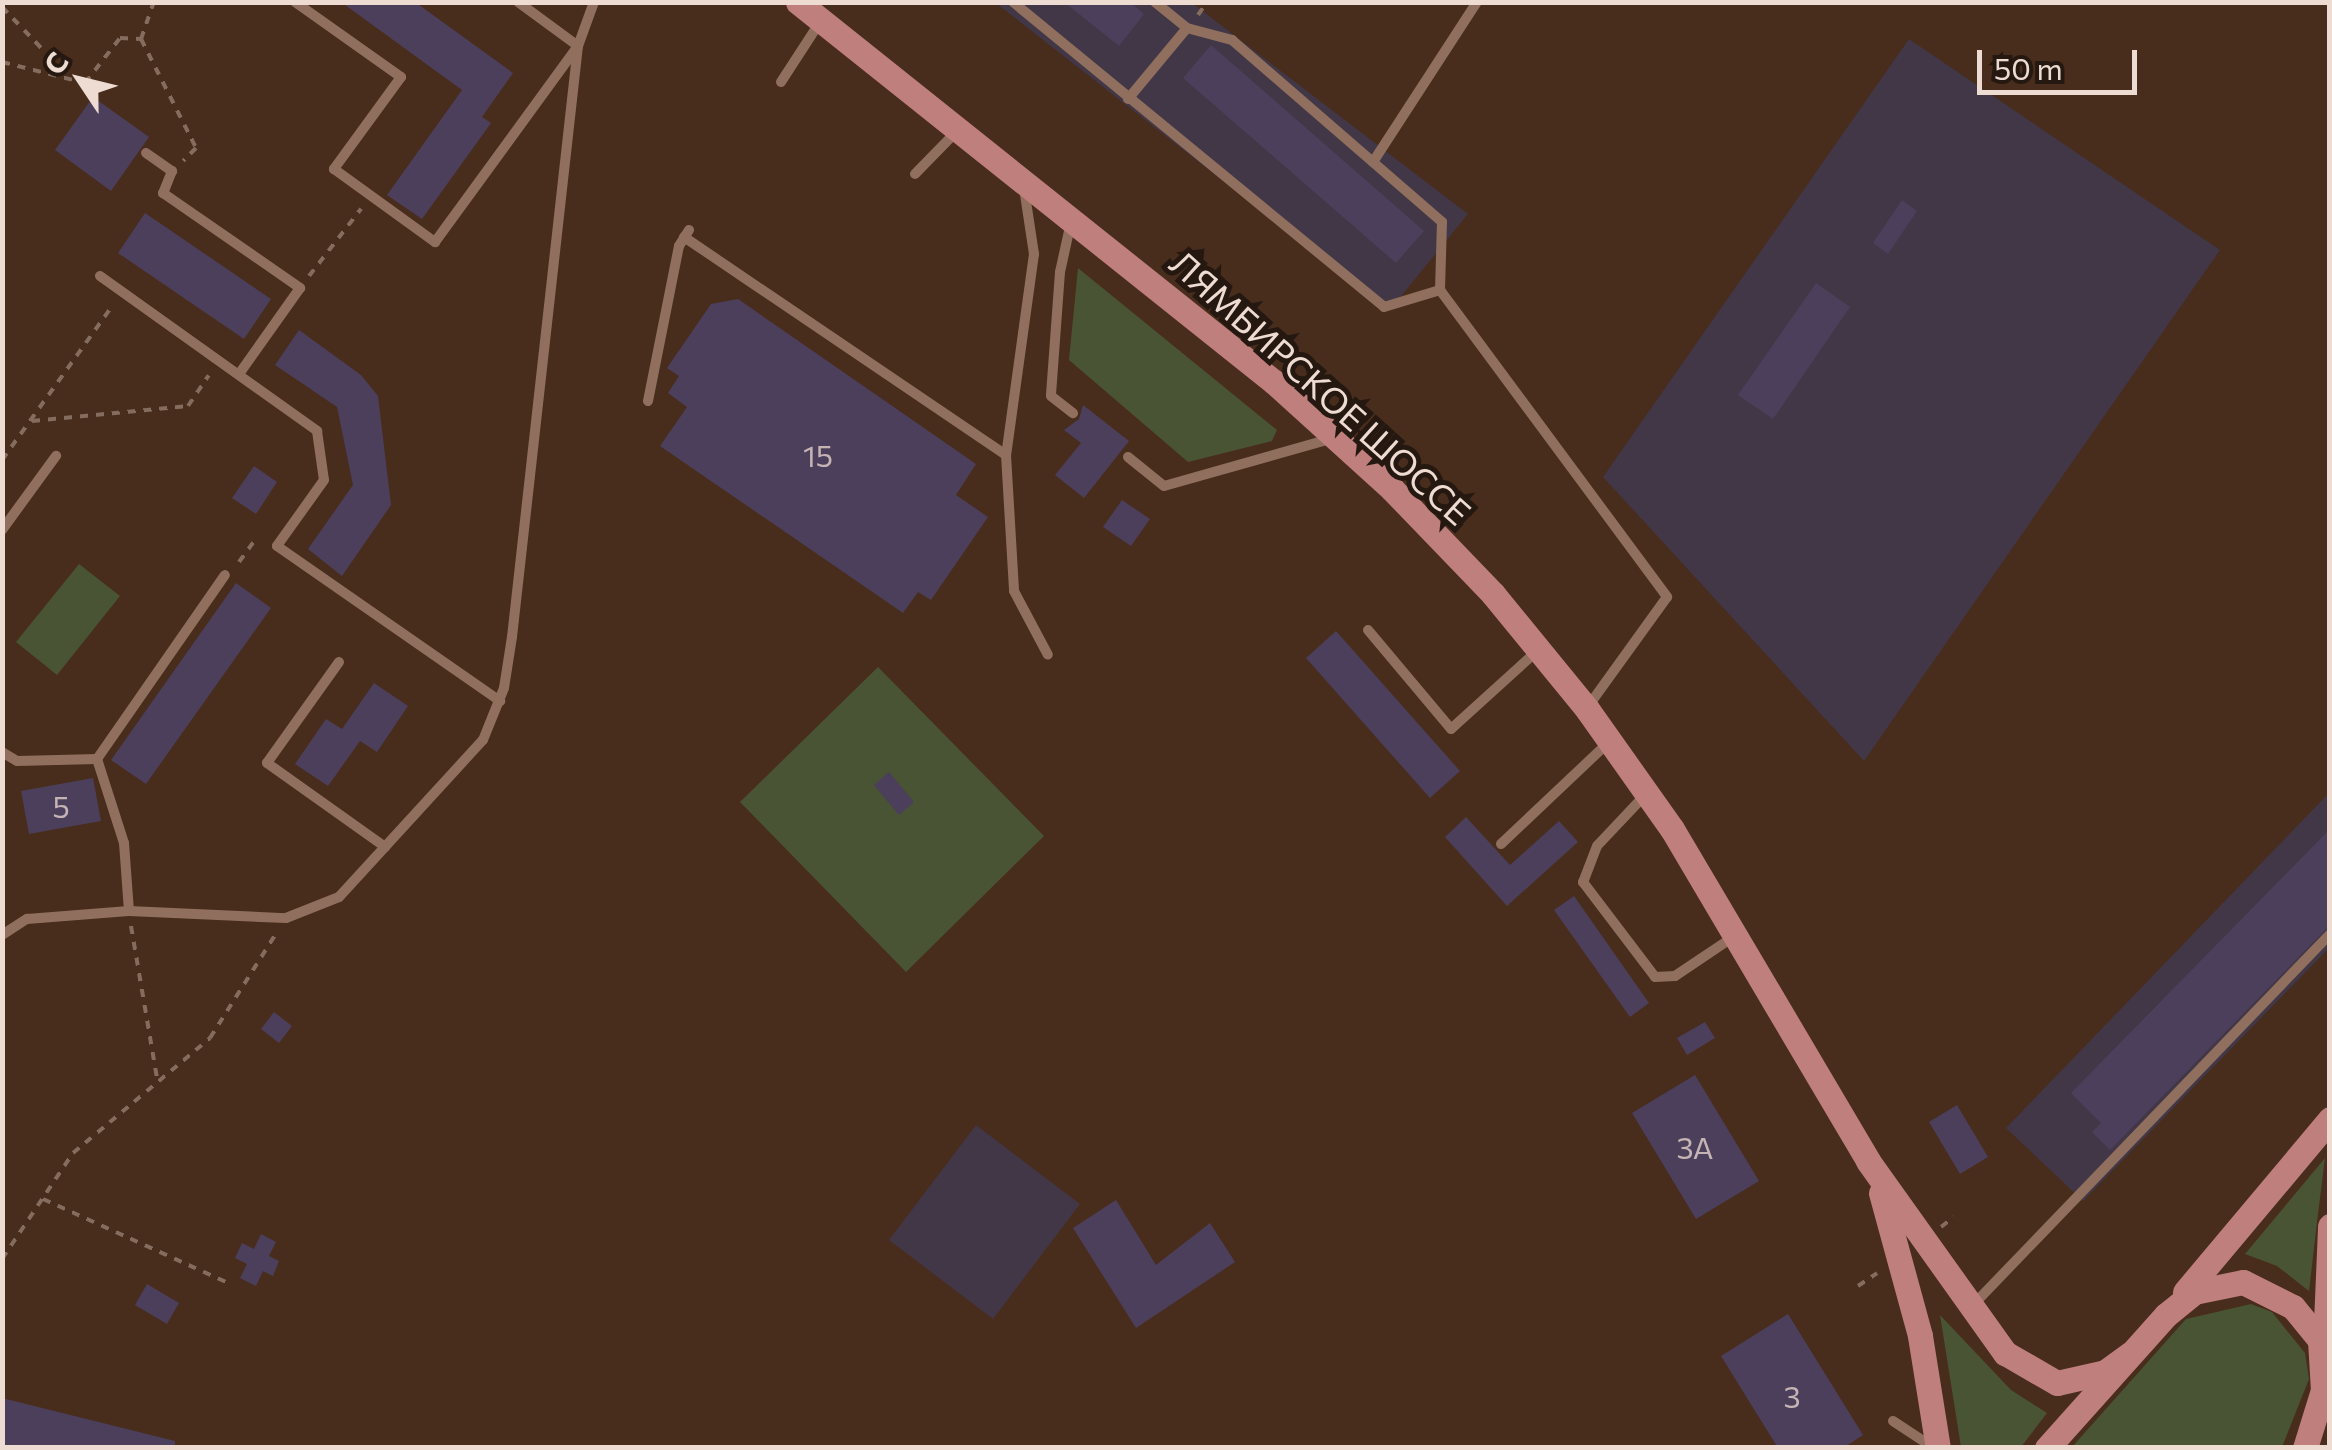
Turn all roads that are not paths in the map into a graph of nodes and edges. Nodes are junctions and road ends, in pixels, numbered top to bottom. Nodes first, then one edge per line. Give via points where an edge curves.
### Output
1 (295, 2) edge
2 (518, 2) edge
3 (594, 2) edge
4 (798, 2) edge
5 (1013, 2) edge
6 (1154, 2) edge
7 (1477, 2) edge
8 (821, 22) junction
9 (1188, 28) junction
10 (578, 46) junction
11 (780, 82) dead end
12 (1128, 99) junction
13 (959, 128) junction
14 (146, 153) dead end
15 (1373, 162) junction
16 (915, 174) dead end
17 (1022, 176) junction
18 (1072, 216) junction
19 (100, 276) dead end
20 (1440, 290) junction
21 (239, 374) junction
22 (648, 401) dead end
23 (1073, 413) dead end
24 (1336, 438) junction
25 (1006, 455) junction
26 (56, 456) dead end
27 (1128, 457) dead end
28 (2, 530) edge
29 (225, 575) dead end
30 (1368, 630) dead end
31 (1538, 650) junction
32 (1048, 655) dead end
33 (339, 662) dead end
34 (500, 701) junction
35 (1587, 709) junction
36 (1609, 741) junction
37 (2, 752) edge
38 (96, 759) junction
39 (1647, 794) junction
40 (1501, 844) dead end
41 (385, 847) junction
42 (129, 911) junction
43 (1738, 934) junction
44 (2330, 934) edge
45 (2, 935) edge
46 (2330, 1120) edge
47 (1868, 1161) junction
48 (2330, 1226) edge
49 (1970, 1308) junction
50 (2166, 1315) junction
51 (2130, 1354) junction
52 (2325, 1362) junction
53 (1893, 1421) dead end
54 (1936, 1448) edge
55 (2047, 1448) edge
56 (2305, 1448) edge

1 - 10 lane via 400,78 334,169 435,242
2 - 10 lane
3 - 10 lane
4 - 8 main road, ЛЯМБИРСКОЕ ШОССЕ
5 - 12 lane
6 - 9 lane
7 - 15 lane
8 - 11 lane
8 - 13 main road, ЛЯМБИРСКОЕ ШОССЕ
9 - 12 lane
9 - 15 lane via 1232,40
10 - 34 lane
12 - 20 lane via 1384,307
13 - 16 lane
13 - 17 main road, ЛЯМБИРСКОЕ ШОССЕ
14 - 21 lane via 172,171 163,193 300,288
15 - 20 lane via 1442,222
17 - 18 main road, ЛЯМБИРСКОЕ ШОССЕ
17 - 25 lane via 1034,254
18 - 23 lane via 1060,272 1051,396
18 - 24 main road, ЛЯМБИРСКОЕ ШОССЕ
19 - 21 lane
20 - 35 lane via 1667,597
21 - 34 lane via 317,431 324,480 277,546
22 - 25 lane via 686,234
24 - 27 lane via 1164,486
24 - 31 main road, ЛЯМБИРСКОЕ ШОССЕ via 1445,542
25 - 32 lane via 1014,591
26 - 28 lane
29 - 38 lane
30 - 31 lane via 1451,729
31 - 35 main road, ЛЯМБИРСКОЕ ШОССЕ
33 - 41 lane via 267,763
34 - 41 lane via 484,740
35 - 36 main road, ЛЯМБИРСКОЕ ШОССЕ
36 - 39 main road, ЛЯМБИРСКОЕ ШОССЕ
36 - 40 lane
37 - 38 lane via 17,762
38 - 42 lane via 124,842
39 - 43 main road, ЛЯМБИРСКОЕ ШОССЕ
39 - 43 lane via 1597,846 1583,882 1655,977 1675,976
41 - 42 lane via 339,897 286,918
42 - 45 lane via 27,919
43 - 47 main road, ЛЯМБИРСКОЕ ШОССЕ
44 - 49 lane
46 - 50 main road
47 - 49 main road, ЛЯМБИРСКОЕ ШОССЕ
47 - 54 main road, ЛЯМБИРСКОЕ ШОССЕ via 1890,1215 1920,1336
48 - 52 main road
49 - 51 main road, ЛЯМБИРСКОЕ ШОССЕ via 2005,1353 2057,1383 2106,1372
50 - 51 main road
50 - 52 main road via 2194,1292 2243,1282 2271,1291 2308,1321
51 - 55 main road
52 - 56 main road
53 - 54 lane

